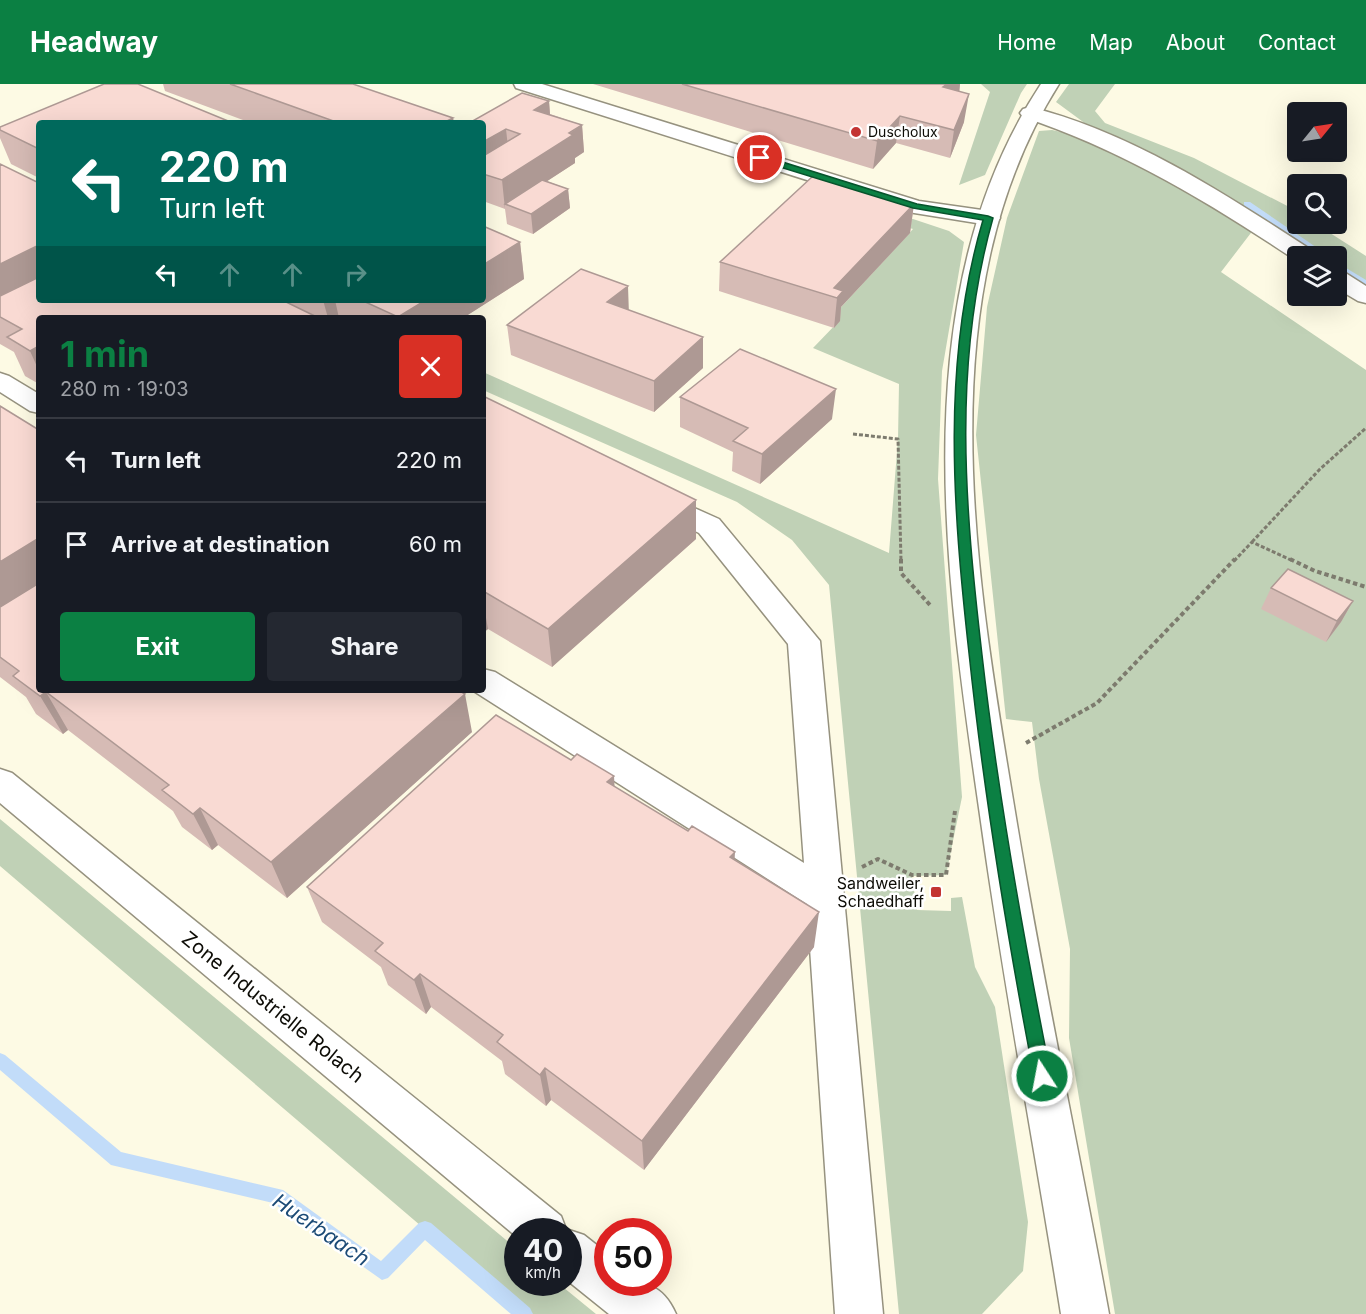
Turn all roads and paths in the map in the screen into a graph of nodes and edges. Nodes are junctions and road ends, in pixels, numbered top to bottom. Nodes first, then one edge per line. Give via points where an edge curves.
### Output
1 (523, 84) edge
2 (1050, 84) edge
3 (1030, 113) junction
4 (988, 218) junction
5 (1290, 246) edge
6 (1347, 284) edge
7 (1366, 296) edge
8 (0, 381) edge
9 (36, 403) edge
10 (1366, 428) edge
11 (853, 434) dead end
12 (623, 484) edge
13 (1252, 542) junction
14 (1366, 587) edge
15 (931, 615) dead end
16 (486, 683) edge
17 (986, 741) junction
18 (0, 783) edge
19 (956, 806) dead end
20 (824, 881) junction
21 (528, 1218) edge
22 (582, 1262) edge
23 (652, 1314) edge
24 (859, 1314) edge
25 (1085, 1314) edge

1 - 4 main road via 916,207
2 - 3 main road
3 - 4 main road
3 - 5 main road via 1064,122 1139,156
4 - 17 main road via 967,315 958,425 962,538
6 - 7 main road
8 - 9 main road
10 - 13 path via 1320,469
11 - 15 path via 898,439 901,573 930,604
12 - 20 main road via 710,526 804,641
13 - 14 path via 1315,572
13 - 17 path via 1098,703 1024,744
16 - 20 main road
17 - 25 main road via 1022,969
18 - 21 main road, Zone Industrielle Rolach
19 - 20 path via 946,875 912,875 878,859
20 - 24 main road
22 - 23 main road

